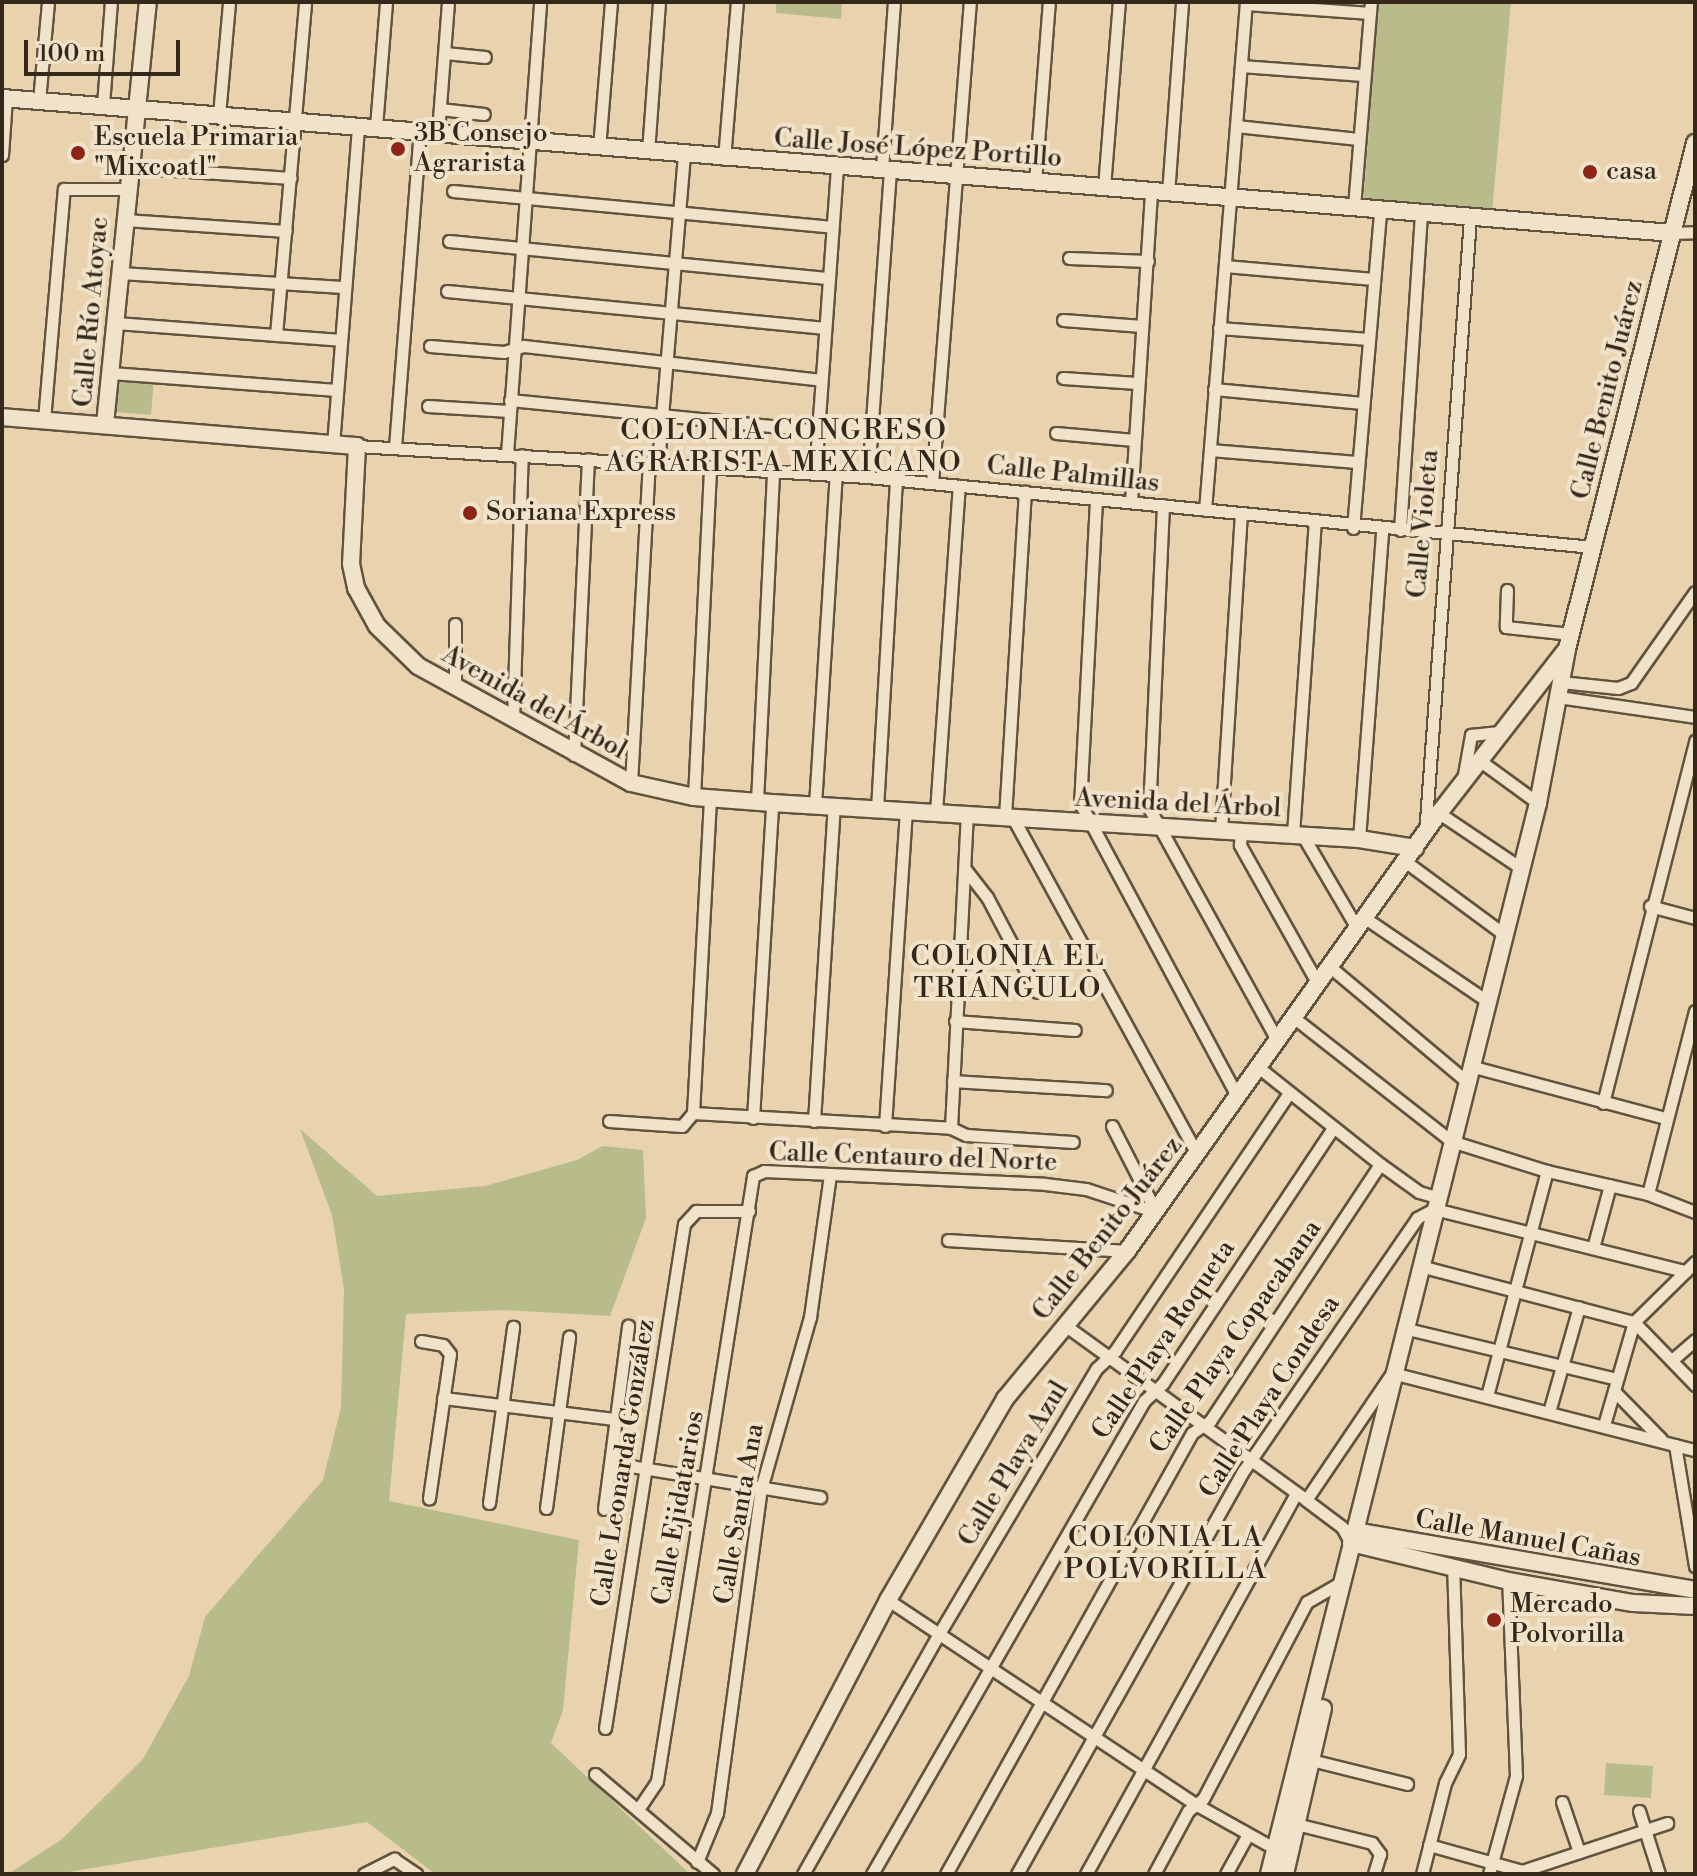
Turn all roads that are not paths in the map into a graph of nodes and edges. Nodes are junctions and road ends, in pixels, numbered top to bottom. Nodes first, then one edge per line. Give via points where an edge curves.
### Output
1 (48, 2) edge
2 (111, 2) edge
3 (148, 2) edge
4 (229, 2) edge
5 (305, 2) edge
6 (386, 2) edge
7 (448, 2) edge
8 (540, 2) edge
9 (611, 2) edge
10 (659, 2) edge
11 (737, 2) edge
12 (894, 2) edge
13 (970, 2) edge
14 (1049, 2) edge
15 (1119, 2) edge
16 (1182, 2) edge
17 (1246, 3) edge
18 (1370, 8) edge
19 (445, 53) junction
20 (485, 57) dead end
21 (1241, 66) junction
22 (1363, 75) junction
23 (4, 98) edge
24 (39, 101) junction
25 (103, 105) junction
26 (137, 109) junction
27 (440, 109) junction
28 (484, 114) dead end
29 (219, 115) junction
30 (295, 120) junction
31 (358, 126) junction
32 (1236, 126) junction
33 (376, 127) junction
34 (420, 131) junction
35 (438, 132) junction
36 (1358, 139) junction
37 (529, 142) junction
38 (1695, 143) edge
39 (599, 148) junction
40 (648, 152) junction
41 (2, 155) edge
42 (684, 155) junction
43 (724, 159) junction
44 (837, 166) junction
45 (130, 167) junction
46 (886, 170) junction
47 (956, 176) junction
48 (291, 178) junction
49 (1035, 182) junction
50 (1104, 187) junction
51 (127, 189) junction
52 (453, 191) dead end
53 (1160, 193) junction
54 (524, 196) junction
55 (1229, 199) junction
56 (1354, 207) junction
57 (1380, 210) junction
58 (1421, 213) junction
59 (680, 214) junction
60 (1470, 218) junction
61 (125, 220) junction
62 (832, 227) junction
63 (286, 231) junction
64 (1695, 232) edge
65 (1671, 233) junction
66 (449, 241) dead end
67 (519, 247) junction
68 (1069, 258) dead end
69 (1148, 261) junction
70 (676, 264) junction
71 (1225, 266) junction
72 (120, 273) junction
73 (829, 278) junction
74 (1373, 279) junction
75 (280, 283) junction
76 (343, 287) junction
77 (447, 291) dead end
78 (517, 297) junction
79 (671, 312) junction
80 (1063, 320) dead end
81 (116, 323) junction
82 (1142, 326) junction
83 (825, 328) junction
84 (1219, 328) junction
85 (276, 335) junction
86 (1369, 339) junction
87 (340, 340) junction
88 (430, 346) dead end
89 (514, 349) junction
90 (667, 365) junction
91 (111, 373) junction
92 (1063, 378) dead end
93 (821, 380) junction
94 (1137, 383) junction
95 (1214, 389) junction
96 (336, 390) junction
97 (1362, 403) junction
98 (428, 406) dead end
99 (510, 406) junction
100 (662, 414) junction
101 (2, 417) edge
102 (44, 420) junction
103 (105, 424) junction
104 (818, 431) junction
105 (1056, 433) dead end
106 (1134, 440) junction
107 (333, 445) junction
108 (357, 446) junction
109 (395, 447) junction
110 (1210, 450) junction
111 (507, 454) junction
112 (522, 455) junction
113 (588, 459) junction
114 (1357, 462) junction
115 (654, 464) junction
116 (710, 468) junction
117 (773, 472) junction
118 (815, 474) junction
119 (836, 475) junction
120 (868, 477) junction
121 (896, 480) junction
122 (932, 483) junction
123 (959, 486) junction
124 (1025, 492) junction
125 (1096, 500) junction
126 (1131, 502) junction
127 (1163, 505) junction
128 (1205, 510) junction
129 (1241, 516) junction
130 (1315, 523) junction
131 (1353, 528) junction
132 (1382, 530) junction
133 (1400, 530) junction
134 (1444, 535) junction
135 (1592, 547) junction
136 (1507, 590) dead end
137 (1695, 592) edge
138 (455, 624) dead end
139 (1569, 642) junction
140 (455, 688) junction
141 (1560, 689) junction
142 (1695, 717) edge
143 (513, 720) junction
144 (1499, 732) junction
145 (1695, 741) edge
146 (574, 755) junction
147 (1479, 760) junction
148 (631, 783) junction
149 (1462, 784) junction
150 (702, 797) junction
151 (764, 802) junction
152 (1538, 803) junction
153 (815, 805) junction
154 (834, 807) junction
155 (877, 809) junction
156 (906, 811) junction
157 (936, 812) junction
158 (1439, 813) junction
159 (967, 816) junction
160 (1009, 818) junction
161 (1086, 822) junction
162 (1156, 827) junction
163 (1221, 830) junction
164 (1241, 831) junction
165 (1425, 834) junction
166 (1298, 835) junction
167 (1359, 839) junction
168 (1410, 855) junction
169 (1521, 868) junction
170 (965, 869) junction
171 (1650, 906) junction
172 (1695, 918) edge
173 (1361, 923) junction
174 (1505, 935) junction
175 (1329, 966) junction
176 (1317, 982) junction
177 (1037, 992) dead end
178 (1487, 1001) junction
179 (1695, 1011) edge
180 (1293, 1017) junction
181 (955, 1021) junction
182 (1075, 1030) dead end
183 (1692, 1031) edge
184 (1277, 1040) junction
185 (1258, 1067) junction
186 (1468, 1074) junction
187 (953, 1081) junction
188 (1106, 1090) dead end
189 (1289, 1093) junction
190 (1237, 1096) junction
191 (1603, 1103) junction
192 (693, 1113) junction
193 (753, 1118) junction
194 (1665, 1118) junction
195 (609, 1121) dead end
196 (814, 1121) junction
197 (885, 1126) junction
198 (1112, 1126) dead end
199 (951, 1128) junction
200 (1333, 1128) junction
201 (1451, 1141) junction
202 (1073, 1142) dead end
203 (1197, 1154) junction
204 (1380, 1164) junction
205 (1547, 1171) junction
206 (830, 1175) junction
207 (1610, 1185) junction
208 (1648, 1194) junction
209 (1435, 1203) junction
210 (749, 1211) junction
211 (1156, 1212) junction
212 (1695, 1212) edge
213 (1531, 1232) junction
214 (948, 1240) dead end
215 (1593, 1248) junction
216 (1127, 1251) junction
217 (1695, 1262) edge
218 (1420, 1266) junction
219 (1685, 1271) junction
220 (1515, 1292) junction
221 (1579, 1307) junction
222 (1634, 1322) junction
223 (628, 1326) dead end
224 (1066, 1326) junction
225 (513, 1327) dead end
226 (1403, 1328) junction
227 (569, 1337) dead end
228 (1695, 1340) edge
229 (421, 1341) dead end
230 (1498, 1349) junction
231 (1107, 1359) junction
232 (1672, 1360) junction
233 (1562, 1366) junction
234 (1392, 1373) junction
235 (1616, 1385) junction
236 (1695, 1385) edge
237 (1152, 1391) junction
238 (1487, 1396) junction
239 (443, 1398) junction
240 (500, 1404) junction
241 (560, 1412) junction
242 (1549, 1412) junction
243 (615, 1419) junction
244 (1604, 1425) junction
245 (1200, 1426) junction
246 (1661, 1439) junction
247 (1675, 1445) junction
248 (1695, 1450) edge
249 (1250, 1462) junction
250 (612, 1463) junction
251 (645, 1470) junction
252 (704, 1480) junction
253 (761, 1489) junction
254 (820, 1497) dead end
255 (1301, 1497) junction
256 (429, 1498) dead end
257 (489, 1503) dead end
258 (546, 1508) dead end
259 (604, 1509) dead end
260 (1354, 1533) junction
261 (1695, 1566) edge
262 (1453, 1567) junction
263 (1508, 1581) junction
264 (1341, 1582) junction
265 (1695, 1590) edge
266 (888, 1600) junction
267 (1695, 1606) edge
268 (940, 1632) junction
269 (1332, 1644) junction
270 (990, 1666) junction
271 (1041, 1702) junction
272 (605, 1728) dead end
273 (1310, 1737) junction
274 (1095, 1738) junction
275 (1311, 1760) junction
276 (1143, 1770) junction
277 (595, 1774) dead end
278 (1407, 1784) dead end
279 (1562, 1802) dead end
280 (1195, 1804) junction
281 (639, 1808) junction
282 (1639, 1811) dead end
283 (1667, 1823) dead end
284 (1296, 1824) junction
285 (1643, 1830) junction
286 (1247, 1836) junction
287 (1429, 1845) junction
288 (1282, 1852) junction
289 (1579, 1852) junction
290 (697, 1862) junction
291 (1490, 1869) edge
292 (364, 1874) edge
293 (416, 1874) edge
294 (713, 1874) edge
295 (745, 1874) edge
296 (803, 1874) edge
297 (872, 1874) edge
298 (946, 1874) edge
299 (1017, 1874) edge
300 (1086, 1874) edge
301 (1154, 1874) edge
302 (1226, 1874) edge
303 (1269, 1874) edge
304 (1285, 1874) edge
305 (1374, 1874) edge
306 (1422, 1874) edge
307 (1659, 1874) edge

1 - 24 street
2 - 25 street
3 - 26 street, Calle Río Atoyac
4 - 29 street
5 - 30 street
6 - 33 street
7 - 19 street
8 - 37 street
9 - 39 street
10 - 40 street
11 - 43 street
12 - 46 street
13 - 47 street
14 - 49 street
15 - 50 street
16 - 53 street
17 - 18 street
17 - 21 street
18 - 22 street
19 - 20 street
19 - 27 street
21 - 22 street
21 - 32 street
22 - 36 street
23 - 24 street, Calle José López Portillo
23 - 41 street
24 - 25 street, Calle José López Portillo
25 - 26 street, Calle José López Portillo
26 - 29 street, Calle José López Portillo
26 - 45 street, Calle Río Atoyac
27 - 28 street
27 - 35 street
29 - 30 street, Calle José López Portillo
30 - 31 street, Calle José López Portillo
30 - 48 street
31 - 33 street, Calle José López Portillo
31 - 76 street
32 - 36 street
32 - 55 street
33 - 34 street, Calle José López Portillo
34 - 35 street, Calle José López Portillo
34 - 109 street
35 - 37 street, Calle José López Portillo
36 - 56 street
37 - 39 street, Calle José López Portillo
37 - 54 street
38 - 65 street, Calle Benito Juárez
39 - 40 street, Calle José López Portillo
40 - 42 street, Calle José López Portillo
42 - 43 street, Calle José López Portillo
42 - 59 street
43 - 44 street, Calle José López Portillo
44 - 46 street, Calle José López Portillo
44 - 62 street
45 - 48 street
45 - 51 street, Calle Río Atoyac
46 - 47 street, Calle José López Portillo
46 - 120 street
47 - 49 street, Calle José López Portillo
47 - 122 street
48 - 63 street
49 - 50 street, Calle José López Portillo
50 - 53 street, Calle José López Portillo
51 - 61 street, Calle Río Atoyac
51 - 102 street via 64,189
52 - 54 street
53 - 55 street, Calle José López Portillo
53 - 69 street
54 - 59 street
54 - 67 street
55 - 56 street, Calle José López Portillo
55 - 71 street
56 - 57 street, Calle José López Portillo
57 - 58 street, Calle José López Portillo
57 - 74 street
58 - 60 street, Calle José López Portillo
58 - 133 street
59 - 62 street
59 - 70 street
60 - 65 street, Calle José López Portillo
60 - 134 street, Calle Violeta
61 - 63 street
61 - 72 street, Calle Río Atoyac
62 - 73 street
63 - 75 street
64 - 65 street, Calle José López Portillo
65 - 135 street, Calle Benito Juárez
66 - 67 street
67 - 70 street
67 - 78 street
68 - 69 street
69 - 82 street
70 - 73 street
70 - 79 street
71 - 74 street
71 - 84 street
72 - 75 street
72 - 81 street, Calle Río Atoyac
73 - 83 street
74 - 86 street
75 - 76 street
75 - 85 street
76 - 87 street
77 - 78 street
78 - 79 street
78 - 89 street
79 - 83 street
79 - 90 street
80 - 82 street
81 - 85 street
81 - 91 street, Calle Río Atoyac
82 - 94 street
83 - 93 street
84 - 86 street
84 - 95 street
85 - 87 street
86 - 97 street
87 - 96 street
88 - 89 street
89 - 90 street
89 - 99 street
90 - 93 street
90 - 100 street
91 - 96 street
91 - 103 street, Calle Río Atoyac
92 - 94 street
93 - 104 street
94 - 106 street
95 - 97 street
95 - 110 street
96 - 107 street
97 - 114 street
98 - 99 street
99 - 100 street
99 - 111 street
100 - 104 street
100 - 115 street
101 - 102 street
102 - 103 street
103 - 107 street
104 - 118 street
105 - 106 street
106 - 126 street
107 - 108 street
108 - 109 street, Calle Palmillas
108 - 140 street, Avenida del Árbol via 351,519 356,588 377,626 395,645
109 - 111 street, Calle Palmillas
110 - 114 street
110 - 128 street
111 - 112 street, Calle Palmillas
112 - 113 street, Calle Palmillas
112 - 143 street
113 - 115 street, Calle Palmillas
113 - 146 street
114 - 131 street
115 - 116 street, Calle Palmillas
115 - 148 street
116 - 117 street, Calle Palmillas
116 - 150 street
117 - 118 street, Calle Palmillas
117 - 151 street
118 - 119 street, Calle Palmillas
119 - 120 street, Calle Palmillas
119 - 153 street
120 - 121 street, Calle Palmillas
121 - 122 street, Calle Palmillas
121 - 155 street
122 - 123 street, Calle Palmillas
123 - 124 street, Calle Palmillas
123 - 157 street
124 - 125 street, Calle Palmillas
124 - 160 street
125 - 126 street, Calle Palmillas
125 - 161 street via 1080,803
126 - 127 street, Calle Palmillas
127 - 128 street, Calle Palmillas
127 - 162 street via 1149,808
128 - 129 street, Calle Palmillas
129 - 130 street, Calle Palmillas
129 - 163 street
130 - 131 street, Calle Palmillas
130 - 166 street
131 - 132 street, Calle Palmillas
132 - 133 street, Calle Palmillas
132 - 167 street
133 - 134 street, Calle Palmillas
134 - 135 street, Calle Palmillas
134 - 165 street, Calle Violeta
135 - 139 street, Calle Benito Juárez
136 - 139 street via 1506,627
137 - 141 street via 1631,683
138 - 140 street
139 - 141 street, Calle Benito Juárez
139 - 144 street, Calle Benito Juárez
140 - 143 street, Avenida del Árbol
141 - 142 street
141 - 152 street, Calle Benito Juárez
143 - 146 street, Avenida del Árbol
144 - 147 street, Calle Benito Juárez
144 - 149 street via 1471,735
145 - 171 street
146 - 148 street, Avenida del Árbol
147 - 149 street, Calle Benito Juárez
147 - 152 street
148 - 150 street, Avenida del Árbol
149 - 158 street, Calle Benito Juárez
150 - 151 street, Avenida del Árbol
150 - 192 street
151 - 153 street, Avenida del Árbol
151 - 193 street
152 - 169 street, Calle Benito Juárez
153 - 154 street, Avenida del Árbol
154 - 155 street, Avenida del Árbol
154 - 196 street
155 - 156 street, Avenida del Árbol
156 - 157 street, Avenida del Árbol
156 - 197 street
157 - 159 street, Avenida del Árbol
158 - 165 street, Calle Benito Juárez
158 - 169 street
159 - 160 street, Avenida del Árbol
159 - 170 street
160 - 161 street, Avenida del Árbol
160 - 203 street
161 - 162 street, Avenida del Árbol
161 - 190 street
162 - 163 street, Avenida del Árbol
162 - 184 street
163 - 164 street, Avenida del Árbol
164 - 166 street, Avenida del Árbol
164 - 176 street via 1240,845
165 - 168 street, Calle Benito Juárez
166 - 167 street, Avenida del Árbol
166 - 173 street
167 - 168 street, Avenida del Árbol
168 - 173 street, Calle Benito Juárez
168 - 174 street
169 - 174 street, Calle Benito Juárez
170 - 177 street via 987,897
170 - 181 street
171 - 172 street
171 - 191 street
173 - 175 street, Calle Benito Juárez
173 - 178 street
174 - 178 street, Calle Benito Juárez
175 - 176 street, Calle Benito Juárez
175 - 186 street
176 - 180 street, Calle Benito Juárez
178 - 186 street, Calle Benito Juárez
179 - 183 street
180 - 184 street, Calle Benito Juárez
180 - 201 street
181 - 182 street
181 - 187 street
183 - 194 street
184 - 185 street, Calle Benito Juárez
185 - 189 street
185 - 190 street, Calle Benito Juárez
186 - 191 street
186 - 201 street, Calle Benito Juárez
187 - 188 street
187 - 199 street
189 - 200 street
189 - 231 street, Calle Playa Azul
190 - 203 street, Calle Benito Juárez
191 - 194 street
192 - 193 street
192 - 195 street via 682,1126
193 - 196 street
194 - 208 street
196 - 197 street
197 - 199 street
198 - 211 street
199 - 202 street via 966,1135
200 - 204 street
200 - 237 street, Calle Playa Roqueta via 1163,1383
201 - 205 street
201 - 209 street, Calle Benito Juárez
203 - 211 street, Calle Benito Juárez
204 - 209 street
204 - 245 street, Calle Playa Copacabana via 1210,1421
205 - 207 street
205 - 213 street
206 - 210 street, Calle Centauro del Norte via 757,1171
206 - 211 street, Calle Centauro del Norte via 1045,1184 1086,1189
206 - 253 street, Calle Santa Ana via 810,1317
207 - 208 street
207 - 215 street
208 - 212 street
209 - 213 street
209 - 218 street, Calle Benito Juárez
209 - 249 street, Calle Playa Condesa via 1408,1228
210 - 251 street, Calle Leonarda González via 696,1211 684,1224
210 - 252 street, Calle Ejidatarios
211 - 216 street, Calle Benito Juárez
213 - 215 street
213 - 220 street
214 - 216 street
215 - 219 street
216 - 224 street, Calle Benito Juárez
217 - 219 street
218 - 220 street
218 - 226 street, Calle Benito Juárez
219 - 222 street
220 - 221 street
220 - 230 street
221 - 222 street
221 - 233 street
222 - 232 street
222 - 235 street
223 - 243 street
224 - 231 street
224 - 266 street, Calle Benito Juárez via 1005,1399
225 - 240 street
226 - 230 street
226 - 234 street, Calle Benito Juárez
227 - 241 street
228 - 232 street
229 - 239 street via 448,1349
230 - 233 street
230 - 238 street
231 - 237 street
231 - 268 street, Calle Playa Azul
232 - 236 street
233 - 235 street
233 - 242 street
234 - 238 street
234 - 255 street
234 - 260 street, Calle Benito Juárez
235 - 244 street
235 - 246 street
237 - 245 street
237 - 270 street, Calle Playa Roqueta
238 - 242 street
239 - 240 street
239 - 256 street
240 - 241 street
240 - 257 street
241 - 243 street
241 - 258 street
242 - 244 street
243 - 250 street
244 - 246 street
245 - 249 street
245 - 271 street, Calle Playa Copacabana
246 - 247 street
247 - 248 street
247 - 261 street
249 - 255 street
249 - 274 street, Calle Playa Condesa
250 - 251 street
250 - 259 street
251 - 252 street
251 - 272 street, Calle Leonarda González
252 - 253 street
252 - 281 street, Calle Ejidatarios via 657,1781
253 - 254 street
253 - 290 street, Calle Santa Ana via 717,1813
255 - 260 street
255 - 276 street
260 - 262 street, Calle Manuel Cañas
260 - 264 street
260 - 265 street, Calle Manuel Cañas
260 - 269 street
262 - 263 street, Calle Manuel Cañas
262 - 287 street via 1459,1754
263 - 267 street, Calle Manuel Cañas via 1633,1603
263 - 291 street via 1516,1776
264 - 269 street
264 - 280 street via 1307,1602 1203,1799
266 - 268 street
266 - 295 street, Calle Benito Juárez
268 - 270 street
268 - 296 street, Calle Playa Azul
269 - 273 street
270 - 271 street
270 - 297 street, Calle Playa Roqueta
271 - 274 street
271 - 298 street, Calle Playa Copacabana
273 - 275 street
273 - 288 street
274 - 276 street
274 - 299 street, Calle Playa Condesa
275 - 278 street
275 - 284 street
276 - 280 street
276 - 300 street
277 - 281 street
279 - 289 street
280 - 286 street
280 - 301 street
281 - 290 street
282 - 285 street
283 - 285 street
284 - 288 street
284 - 305 street via 1372,1843 1380,1854
285 - 289 street
285 - 307 street
286 - 288 street
286 - 302 street
287 - 291 street
287 - 306 street
288 - 303 street
288 - 304 street
289 - 291 street via 1522,1871
290 - 294 street
292 - 293 street via 394,1859

